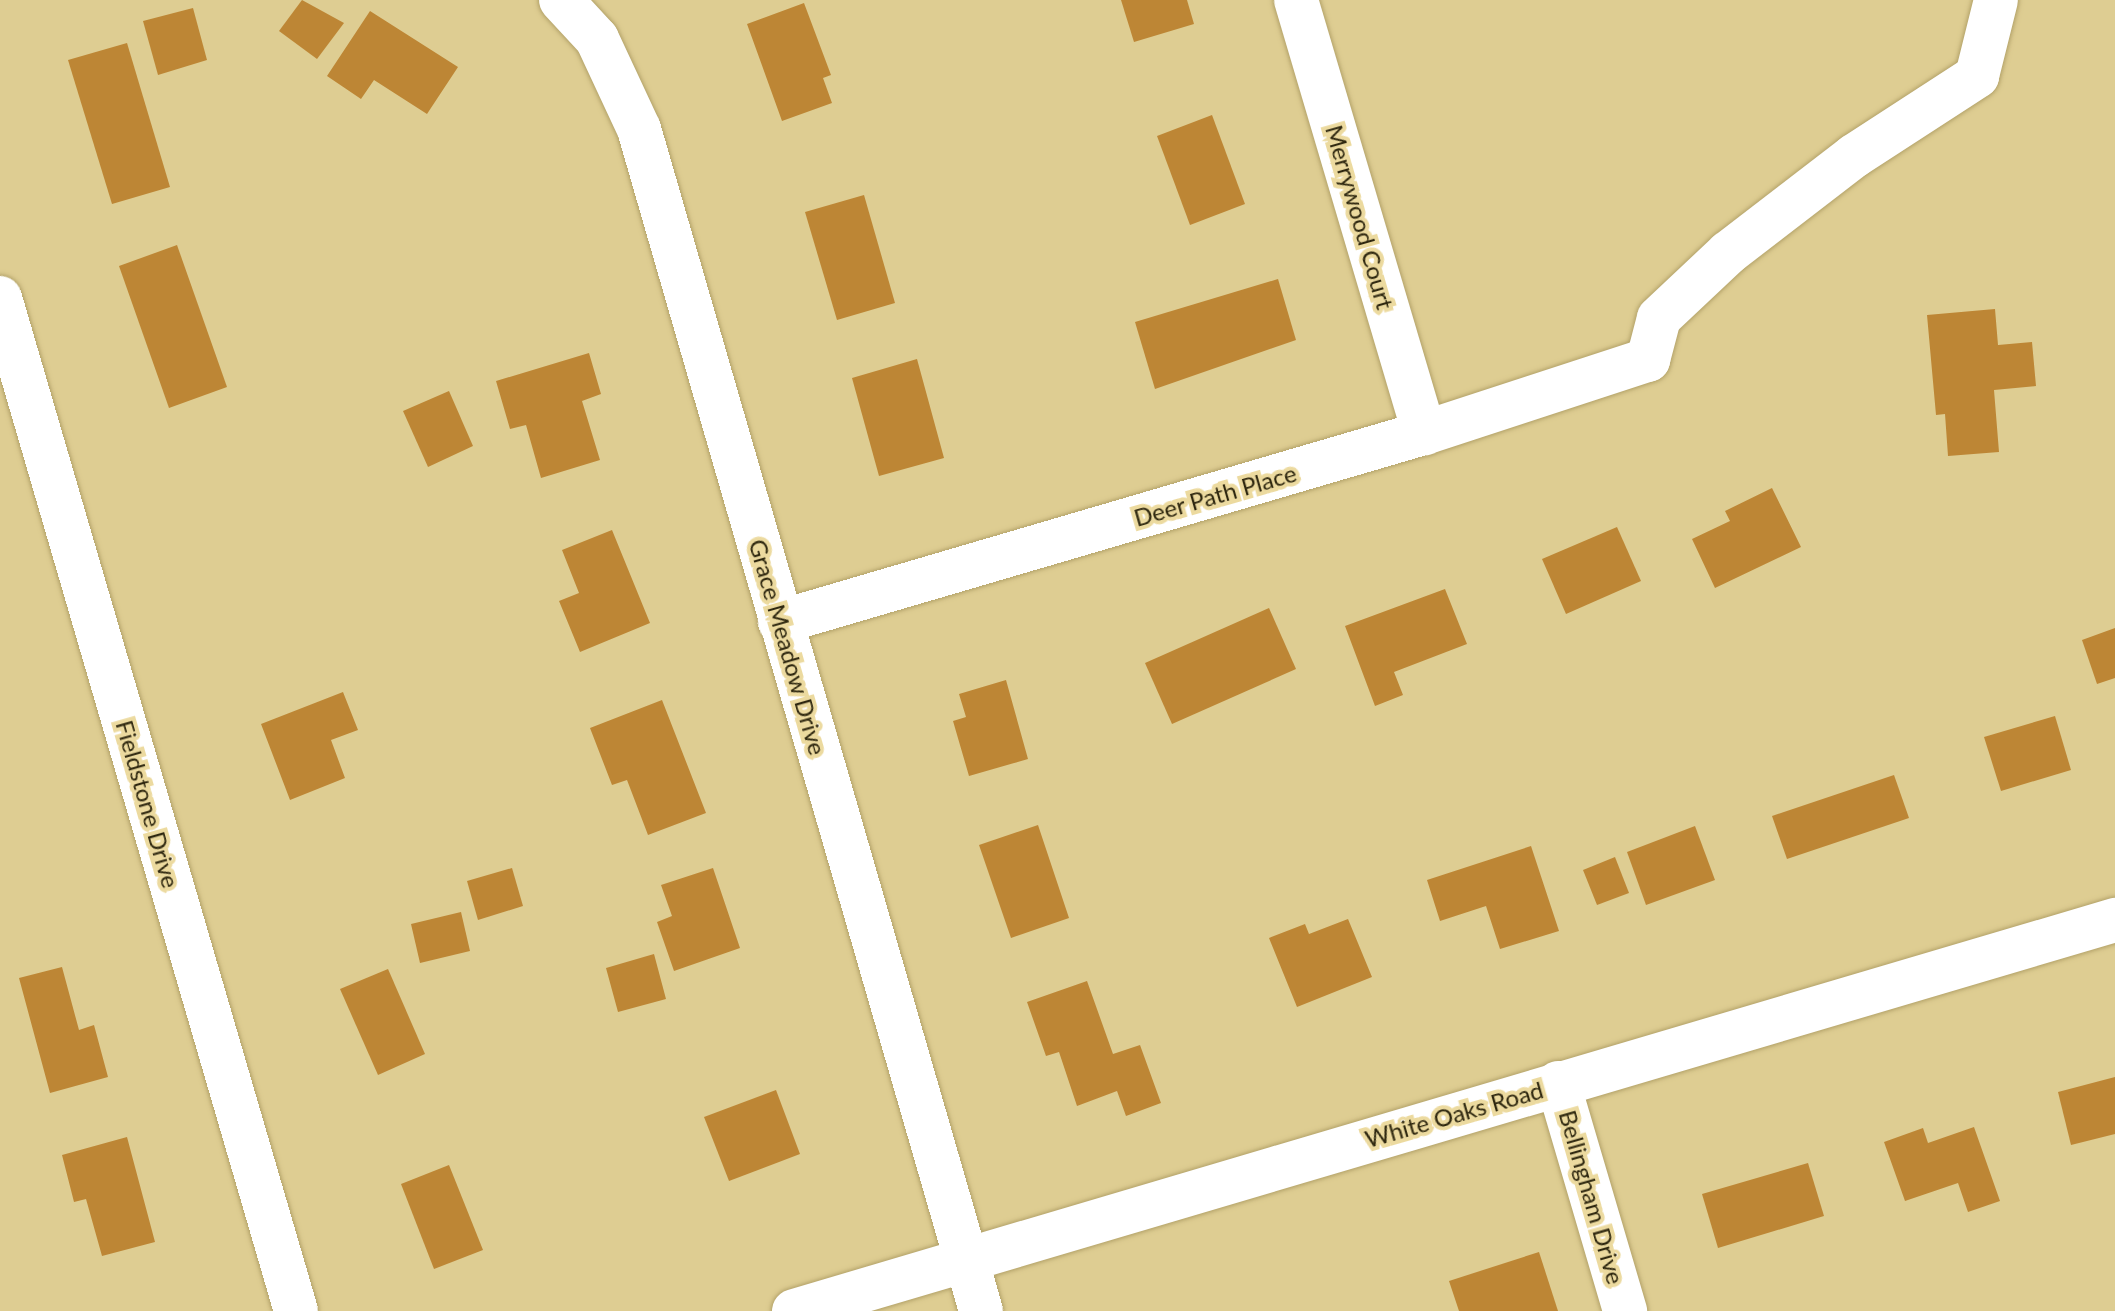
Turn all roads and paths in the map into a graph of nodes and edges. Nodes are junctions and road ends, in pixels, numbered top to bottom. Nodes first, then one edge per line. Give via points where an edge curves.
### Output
1 (561, 0) edge
2 (1296, 0) edge
3 (1996, 0) edge
4 (0, 298) edge
5 (1424, 433) junction
6 (780, 622) junction
7 (2115, 920) edge
8 (1558, 1083) junction
9 (966, 1259) junction
10 (296, 1311) edge
11 (794, 1311) edge
12 (981, 1311) edge
13 (1625, 1311) edge

1 - 6 street, Grace Meadow Drive via 597,39 639,129
2 - 5 street, Merrywood Court
3 - 5 street, Deer Path Place via 1977,76 1854,156 1728,253 1659,318 1648,360
4 - 10 street, Fieldstone Drive
5 - 6 street, Deer Path Place
6 - 9 street, Grace Meadow Drive
7 - 8 street, White Oaks Road
8 - 9 street, White Oaks Road
8 - 13 street, Bellingham Drive
9 - 11 street, White Oaks Road
9 - 12 street, Grace Meadow Drive

